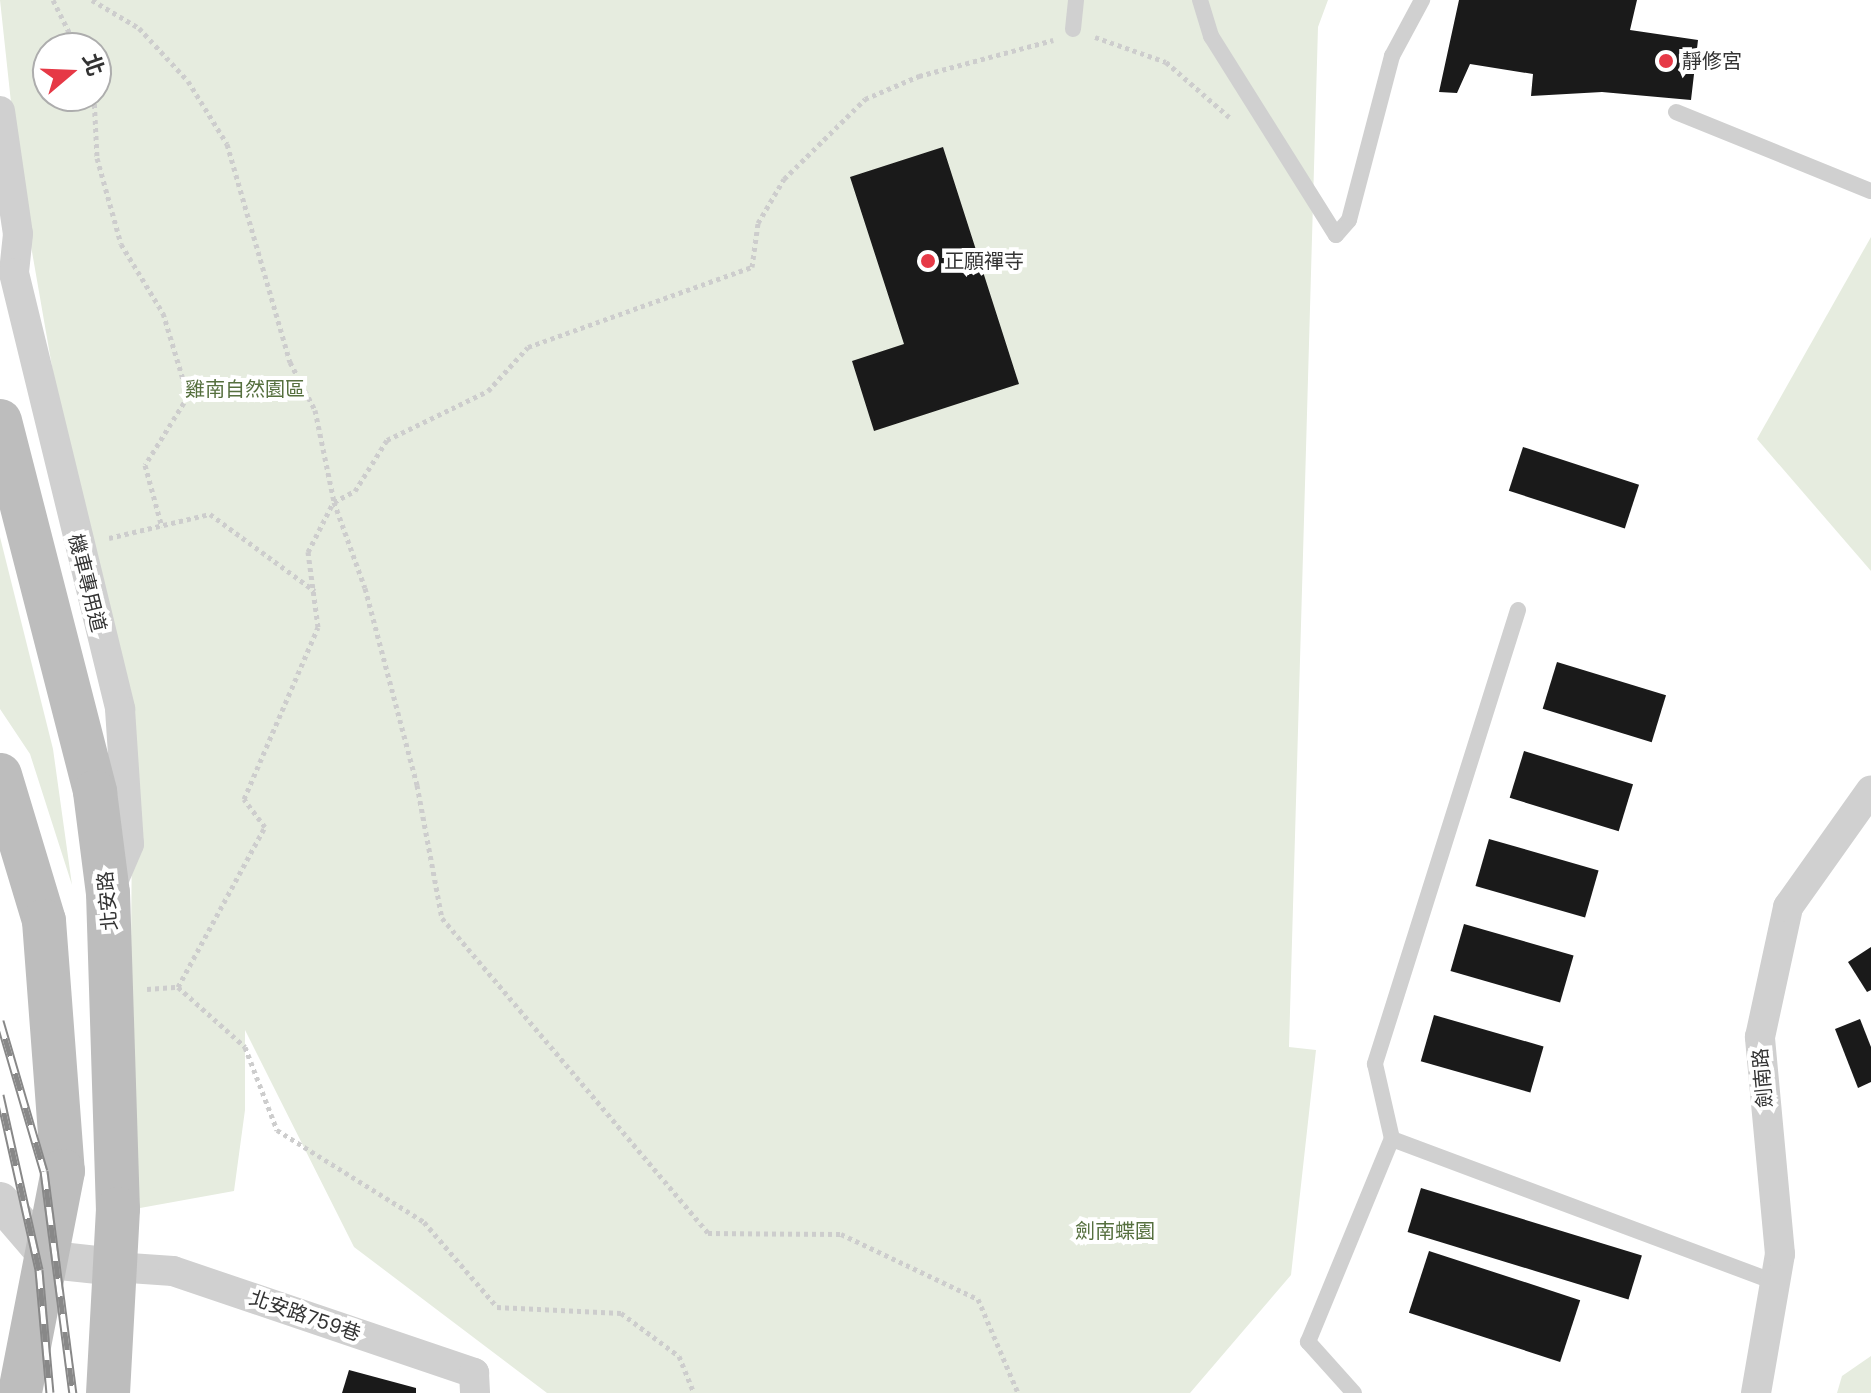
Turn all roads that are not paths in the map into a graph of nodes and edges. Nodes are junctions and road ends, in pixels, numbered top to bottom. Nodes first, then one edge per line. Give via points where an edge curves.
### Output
1 (1076, 0) edge
2 (1200, 0) edge
3 (1422, 0) edge
4 (1073, 29) road end
5 (0, 111) edge
6 (1676, 112) dead end
7 (1871, 191) edge
8 (0, 242) edge
9 (14, 273) junction
10 (0, 421) edge
11 (1518, 610) dead end
12 (0, 775) edge
13 (1871, 790) edge
14 (108, 893) junction
15 (1392, 1138) junction
16 (0, 1201) edge
17 (51, 1260) junction
18 (115, 1267) junction
19 (1775, 1282) junction
20 (0, 1369) edge
21 (18, 1393) edge
22 (108, 1393) edge
23 (475, 1393) edge
24 (1354, 1393) edge
25 (1756, 1393) edge

1 - 4 lane
2 - 3 lane via 1211,36 1336,235 1349,220 1392,56
5 - 9 street, 機車專用道 via 18,234
6 - 7 lane
8 - 9 street, 機車專用道
9 - 14 street, 機車專用道 via 120,709 129,782 129,844
10 - 14 main road, 北安路 via 92,779
11 - 15 lane via 1375,1064
12 - 17 main road via 44,921 62,1192
13 - 19 street, 劍南路 via 1788,907 1760,1037 1780,1254
14 - 18 main road, 北安路 via 114,991
15 - 19 lane
15 - 24 lane via 1308,1342
16 - 17 street
17 - 18 street
17 - 21 main road
18 - 22 main road, 北安路
18 - 23 street, 北安路759巷 via 173,1271 474,1373
19 - 25 street, 劍南路
20 - 21 street

